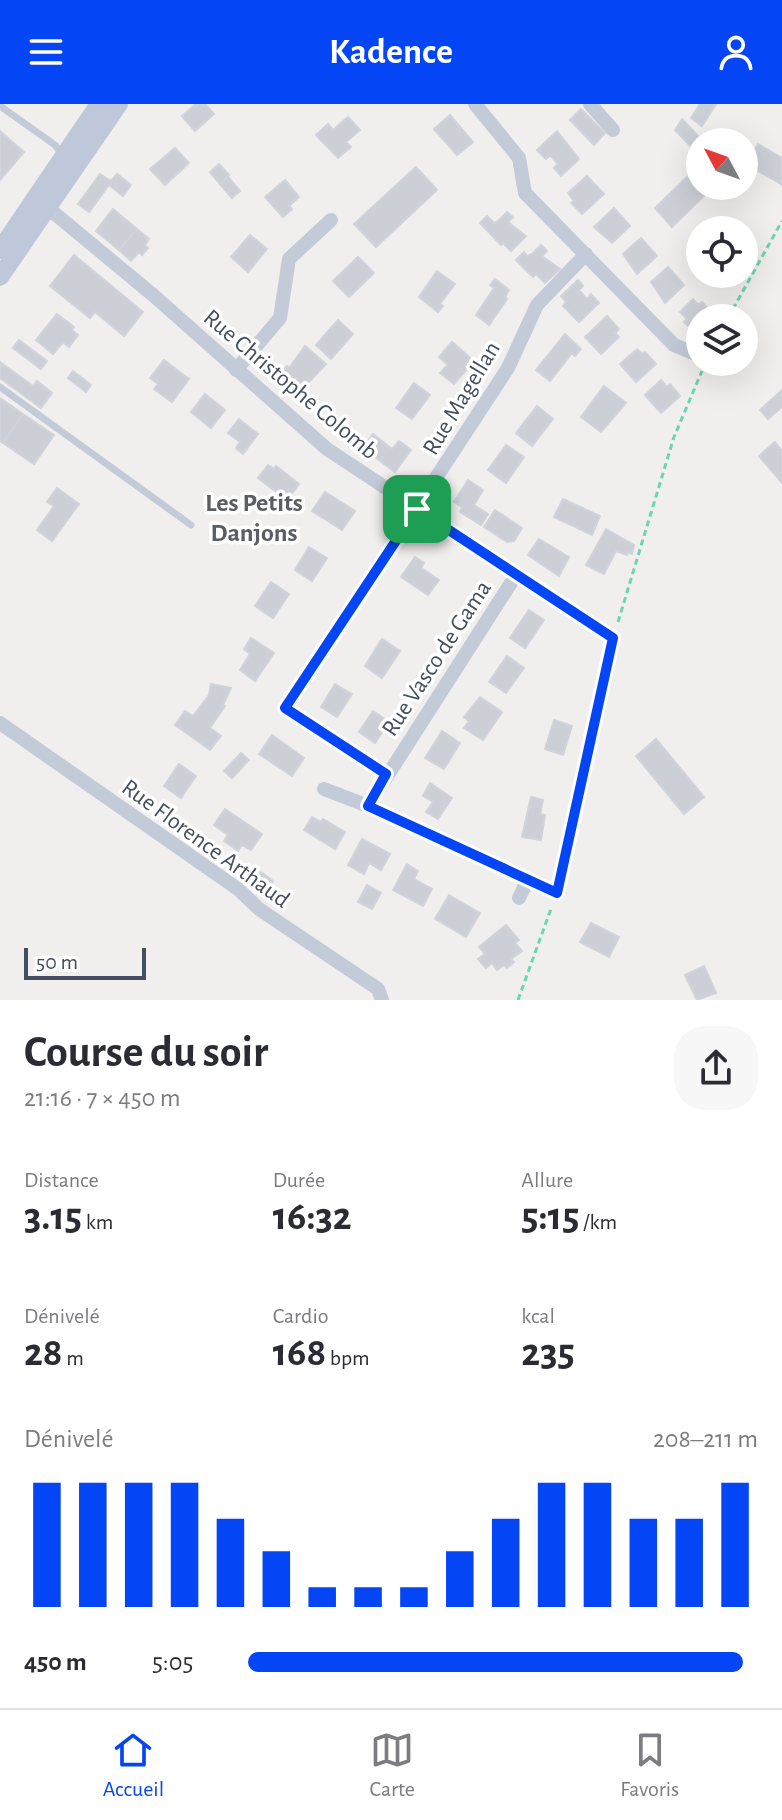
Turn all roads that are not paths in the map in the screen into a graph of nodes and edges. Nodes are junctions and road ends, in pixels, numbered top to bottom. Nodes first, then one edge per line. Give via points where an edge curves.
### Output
1 (99, 104) edge
2 (119, 104) edge
3 (475, 104) edge
4 (0, 106) edge
5 (595, 106) edge
6 (613, 130) dead end
7 (63, 156) junction
8 (41, 202) junction
9 (331, 220) dead end
10 (0, 250) edge
11 (586, 254) junction
12 (0, 277) edge
13 (686, 350) edge
14 (236, 370) junction
15 (0, 387) edge
16 (417, 509) junction
17 (191, 525) dead end
18 (516, 575) junction
19 (613, 638) road end
20 (0, 723) edge
21 (386, 774) junction
22 (324, 789) dead end
23 (368, 806) junction
24 (527, 881) junction
25 (557, 893) road end
26 (519, 898) dead end
27 (382, 1000) edge

1 - 7 main road
2 - 8 main road
3 - 11 street via 519,158 525,193
4 - 7 lane
5 - 6 street
7 - 8 main road
8 - 10 main road
8 - 12 main road
8 - 14 street, Rue Christophe Colomb
9 - 14 street via 289,259 280,318
11 - 13 street via 674,345
11 - 16 street, Rue Magellan via 537,305 508,368
14 - 16 street, Rue Christophe Colomb via 327,449
15 - 17 lane
16 - 18 street, Rue Christophe Colomb
16 - 21 street, Rue Magellan via 285,708
18 - 19 street, Rue Christophe Colomb
18 - 21 street, Rue Vasco de Gama
20 - 27 street, Rue Florence Arthaud via 378,989
21 - 23 street, Rue Vasco de Gama
22 - 23 street
23 - 24 street
24 - 25 street
24 - 26 street

